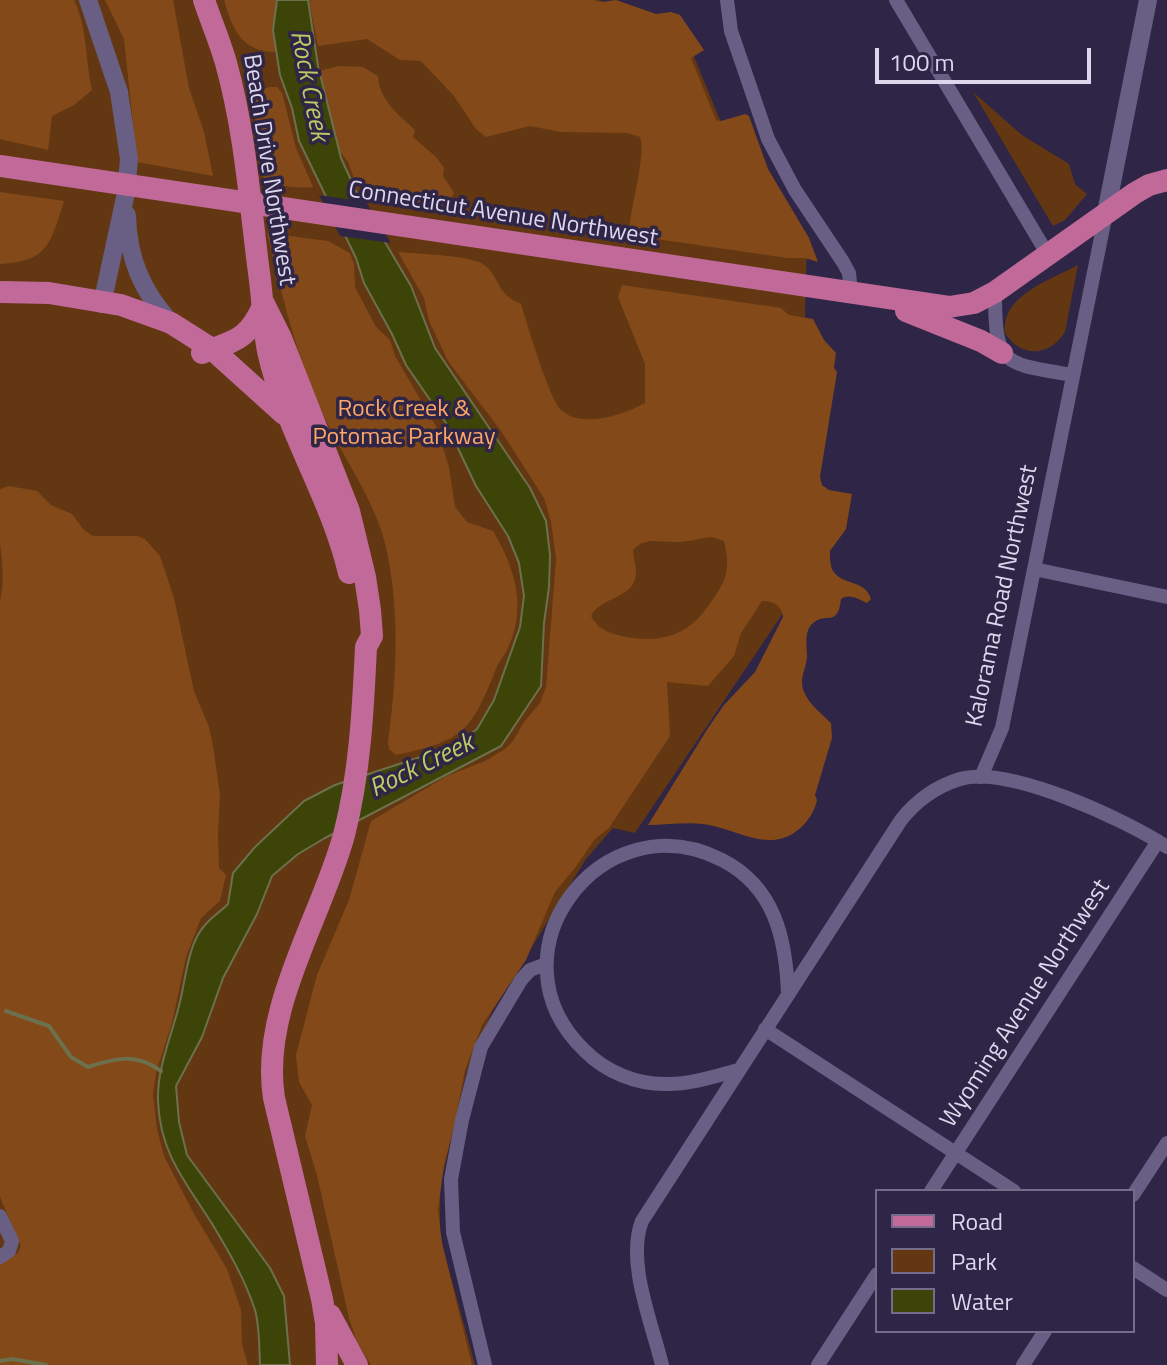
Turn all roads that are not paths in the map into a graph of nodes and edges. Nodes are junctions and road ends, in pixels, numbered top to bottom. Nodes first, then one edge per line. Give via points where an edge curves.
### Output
1 (88, 0) edge
2 (204, 0) edge
3 (727, 0) edge
4 (896, 0) edge
5 (1148, 0) edge
6 (0, 166) edge
7 (1167, 180) edge
8 (126, 193) junction
9 (1106, 213) junction
10 (1048, 255) junction
11 (0, 292) edge
12 (995, 292) junction
13 (859, 294) junction
14 (102, 304) junction
15 (264, 304) junction
16 (171, 323) junction
17 (206, 352) junction
18 (1002, 353) junction
19 (1073, 375) junction
20 (288, 418) junction
21 (330, 488) junction
22 (1034, 569) junction
23 (1167, 597) edge
24 (981, 777) junction
25 (1162, 844) edge
26 (546, 964) junction
27 (788, 995) junction
28 (765, 1029) junction
29 (739, 1070) junction
30 (1167, 1143) edge
31 (955, 1153) junction
32 (932, 1189) edge
33 (1011, 1189) edge
34 (1135, 1192) edge
35 (0, 1216) edge
36 (0, 1257) edge
37 (1135, 1269) edge
38 (875, 1277) edge
39 (1167, 1290) edge
40 (322, 1299) junction
41 (1044, 1333) edge
42 (327, 1365) edge
43 (357, 1365) edge
44 (485, 1365) edge
45 (662, 1365) edge
46 (818, 1365) edge
47 (1023, 1365) edge

1 - 8 street via 119,92 129,159
2 - 15 main road, Beach Drive Northwest via 233,92
3 - 13 street via 731,31 768,139
4 - 10 street
5 - 9 street, Kalorama Road Northwest
6 - 13 main road, Connecticut Avenue Northwest
7 - 9 main road, Connecticut Avenue Northwest via 1141,189
8 - 14 street
8 - 16 street via 127,237 135,269
9 - 10 main road, Connecticut Avenue Northwest
9 - 19 street, Kalorama Road Northwest
10 - 12 main road, Connecticut Avenue Northwest
11 - 14 main road via 49,293
12 - 13 main road, Connecticut Avenue Northwest via 957,307
12 - 18 street via 996,337
13 - 18 main road
14 - 16 main road via 121,305
14 - 17 main road
15 - 17 main road via 242,337
15 - 20 main road, Beach Drive Northwest via 268,350
15 - 21 main road, Beach Drive Northwest via 281,338
16 - 17 main road
17 - 20 main road
17 - 21 main road
18 - 19 street via 1024,366
19 - 22 street, Kalorama Road Northwest
20 - 21 main road, Beach Drive Northwest
21 - 40 main road via 352,583 357,635 366,647 362,726 344,832 283,1003 271,1064 274,1098
22 - 23 street
22 - 24 street, Kalorama Road Northwest via 1002,728
24 - 25 street via 1077,802
24 - 27 street via 942,787 907,812
25 - 31 street, Wyoming Avenue Northwest
26 - 27 street via 556,917 590,874 629,852 683,847 726,862 764,897 785,945
26 - 29 street via 561,1022 582,1049 608,1069 665,1084
26 - 44 street via 525,974 481,1047 453,1170 453,1232
27 - 28 street
28 - 29 street
28 - 31 street
29 - 45 street via 639,1229 637,1260
30 - 34 street
31 - 32 street, Wyoming Avenue Northwest
31 - 33 street
35 - 36 street via 12,1241
37 - 39 street
38 - 46 street
40 - 42 main road
40 - 43 main road
41 - 47 street

